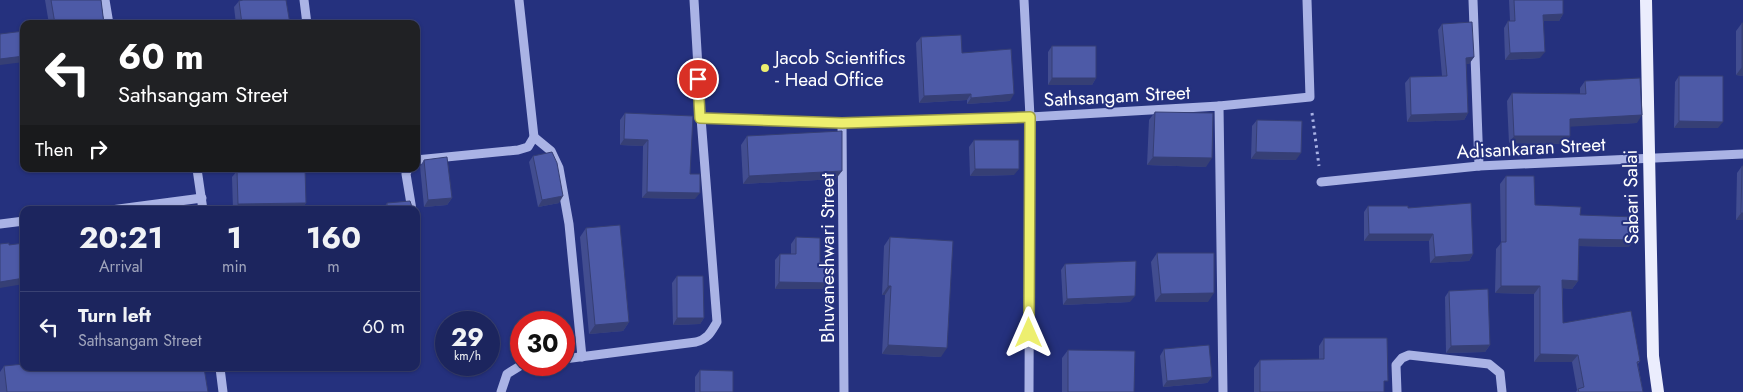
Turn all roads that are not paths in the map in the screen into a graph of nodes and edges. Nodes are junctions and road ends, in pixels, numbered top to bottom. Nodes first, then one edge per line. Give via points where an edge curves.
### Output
1 (105, 0) edge
2 (304, 0) edge
3 (519, 0) edge
4 (694, 0) edge
5 (1024, 0) edge
6 (1307, 0) edge
7 (1473, 0) edge
8 (1646, 0) edge
9 (108, 20) edge
10 (306, 20) edge
11 (1219, 106) junction
12 (1030, 117) junction
13 (700, 118) junction
14 (842, 123) junction
15 (534, 137) junction
16 (1743, 154) edge
17 (1649, 158) junction
18 (420, 160) edge
19 (1479, 166) junction
20 (198, 172) edge
21 (407, 172) edge
22 (1321, 182) road end
23 (202, 198) junction
24 (141, 206) edge
25 (203, 206) edge
26 (411, 206) edge
27 (20, 222) edge
28 (0, 224) edge
29 (582, 357) junction
30 (575, 358) edge
31 (220, 371) edge
32 (510, 372) edge
33 (222, 392) edge
34 (501, 392) edge
35 (844, 392) edge
36 (1029, 392) edge
37 (1223, 392) edge
38 (1397, 392) edge
39 (1502, 392) edge
40 (1658, 392) edge

1 - 9 street
2 - 10 street
3 - 15 street
4 - 13 street
5 - 12 street
6 - 11 street, Sathsangam Street via 1310,97
7 - 19 street
8 - 17 main road, Sabari Salai
11 - 12 street, Sathsangam Street
11 - 37 street
12 - 14 street, Sathsangam Street
12 - 36 street
13 - 14 street, Sathsangam Street
13 - 29 street via 717,322 704,340
14 - 35 street, Bhuvaneshwari Street
15 - 18 street via 528,147 518,150
15 - 29 street via 551,151 559,168 569,224
16 - 17 street, Adisankaran Street
17 - 19 street, Adisankaran Street
17 - 40 main road, Sabari Salai via 1653,356
19 - 22 street, Adisankaran Street
20 - 23 street
21 - 26 street
23 - 24 street
23 - 25 street
27 - 28 street
29 - 30 street
31 - 33 street
32 - 34 street
38 - 39 street via 1396,365 1409,355 1489,364 1500,373

